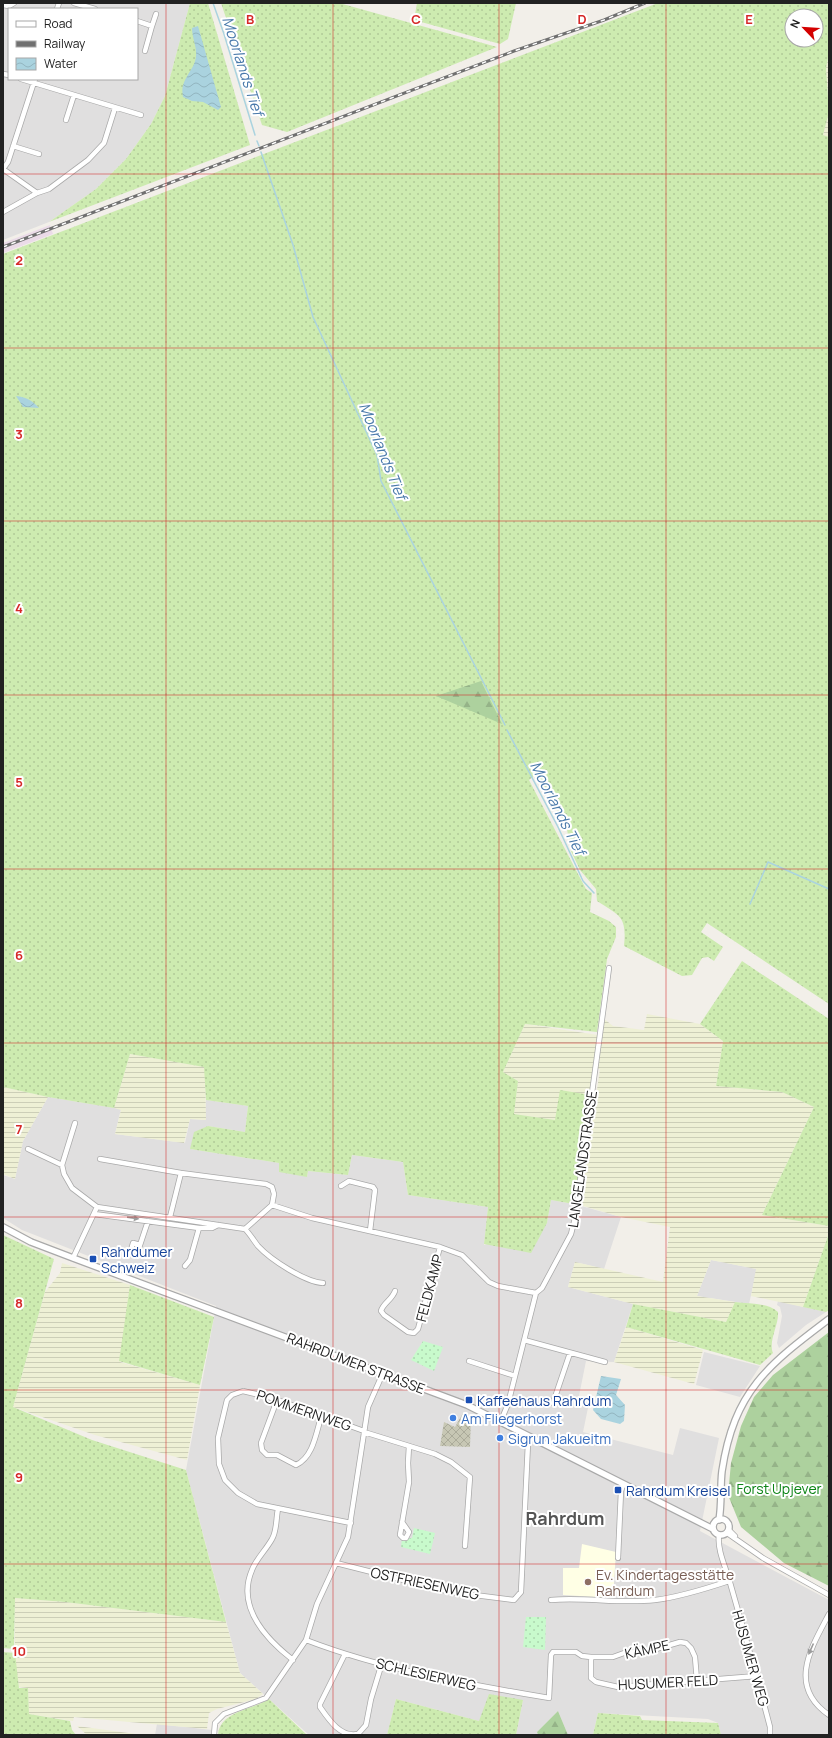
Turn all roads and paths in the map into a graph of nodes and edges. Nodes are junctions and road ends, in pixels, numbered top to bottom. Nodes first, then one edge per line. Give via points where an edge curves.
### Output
1 (14, 3) edge
2 (74, 3) edge
3 (3, 5) edge
4 (89, 8) edge
5 (156, 14) dead end
6 (138, 21) edge
7 (152, 26) junction
8 (146, 51) dead end
9 (34, 81) edge
10 (74, 95) junction
11 (116, 108) junction
12 (141, 115) dead end
13 (66, 120) dead end
14 (13, 146) junction
15 (39, 154) dead end
16 (3, 169) edge
17 (37, 193) junction
18 (3, 212) edge
19 (609, 968) dead end
20 (74, 1123) dead end
21 (28, 1149) dead end
22 (100, 1159) dead end
23 (62, 1164) junction
24 (181, 1173) junction
25 (341, 1186) dead end
26 (272, 1204) junction
27 (97, 1207) junction
28 (94, 1214) junction
29 (170, 1217) junction
30 (148, 1221) junction
31 (218, 1225) junction
32 (3, 1227) edge
33 (199, 1228) junction
34 (245, 1229) junction
35 (370, 1231) junction
36 (140, 1245) dead end
37 (440, 1247) junction
38 (74, 1258) junction
39 (185, 1266) dead end
40 (323, 1283) dead end
41 (395, 1291) dead end
42 (536, 1293) junction
43 (829, 1319) edge
44 (524, 1340) junction
45 (570, 1353) junction
46 (469, 1360) dead end
47 (605, 1362) dead end
48 (383, 1373) junction
49 (515, 1376) junction
50 (277, 1400) junction
51 (553, 1403) dead end
52 (321, 1417) junction
53 (500, 1422) junction
54 (364, 1431) junction
55 (531, 1438) junction
56 (409, 1446) junction
57 (623, 1485) junction
58 (278, 1509) junction
59 (402, 1522) dead end
60 (717, 1523) junction
61 (352, 1524) junction
62 (728, 1531) junction
63 (719, 1535) junction
64 (466, 1546) dead end
65 (618, 1558) dead end
66 (336, 1563) junction
67 (729, 1581) junction
68 (829, 1595) edge
69 (551, 1600) dead end
70 (829, 1614) edge
71 (306, 1640) junction
72 (345, 1654) junction
73 (591, 1657) junction
74 (293, 1660) junction
75 (382, 1663) junction
76 (757, 1676) junction
77 (697, 1681) junction
78 (829, 1715) edge
79 (214, 1735) edge
80 (770, 1735) edge

1 - 3 street via 9,6
2 - 4 street
5 - 7 street
6 - 7 street
7 - 8 street
9 - 10 street
9 - 14 street
10 - 11 street
10 - 13 street
11 - 12 street
11 - 17 street via 102,147 64,179
14 - 15 street
14 - 16 street
16 - 17 street
17 - 18 street
19 - 42 street, LANGELANDSTRASSE via 576,1218 571,1234 542,1288
20 - 23 street
21 - 23 street
22 - 24 street
23 - 27 street via 72,1188
24 - 26 street via 266,1184 272,1187
24 - 29 street
25 - 35 street via 349,1181 373,1187 375,1190
26 - 34 street
26 - 35 street via 312,1218
27 - 28 street
27 - 29 street
28 -> 30 street
28 - 38 street
29 - 31 street
30 - 33 street
30 - 36 street
31 - 33 street via 212,1228
31 - 34 street
32 - 38 street, RAHRDUMER STRASSE via 31,1242
33 - 39 street via 190,1260
34 - 40 street via 267,1255 304,1278
35 - 37 street
37 - 41 street, FELDKAMP via 418,1329 414,1333 408,1332 381,1311 382,1306 393,1297
37 - 42 street via 462,1255 489,1282
38 - 48 street, RAHRDUMER STRASSE
42 - 44 street, LANGELANDSTRASSE
43 - 60 street via 772,1365 744,1400 728,1439
44 - 45 street
44 - 49 street, LANGELANDSTRASSE
45 - 47 street
45 - 51 street
46 - 49 street
48 - 53 street, RAHRDUMER STRASSE via 466,1405
48 - 54 street via 368,1407
49 - 53 street, LANGELANDSTRASSE via 508,1404
50 - 52 street, POMMERNWEG
50 - 52 street via 261,1443 262,1450 267,1455 277,1455 296,1465 302,1462 310,1453
50 - 58 street, POMMERNWEG via 243,1391 232,1395 224,1406 218,1438 219,1464 225,1480 238,1493 257,1504
52 - 54 street, POMMERNWEG
53 - 55 street, RAHRDUMER STRASSE
54 - 56 street, POMMERNWEG
54 - 61 street
55 - 57 street, RAHRDUMER STRASSE
55 - 66 street, OSTFRIESENWEG via 528,1443 521,1592 514,1600 451,1592
56 - 59 street via 409,1482
56 - 64 street, POMMERNWEG via 436,1454 470,1477
57 - 60 street, RAHRDUMER STRASSE via 699,1522
57 - 65 street
58 - 61 street, POMMERNWEG
58 - 74 street via 273,1538 252,1569 247,1584 247,1597 253,1616 263,1632
60 - 62 street via 728,1523
60 - 63 street
61 - 66 street
62 - 63 street
62 - 68 street via 763,1558
63 - 67 street, HUSUMER WEG via 719,1545
66 - 71 street via 316,1604
67 - 69 street via 655,1600
67 - 76 street, HUSUMER WEG
70 -> 78 street via 809,1651 806,1669 806,1681 812,1697
71 - 72 street, SCHLESIERWEG
71 - 74 street
72 - 75 street, SCHLESIERWEG
72 - 75 street via 320,1708 338,1729 347,1734 358,1734 366,1725
73 - 75 street, SCHLESIERWEG via 576,1652 552,1653 550,1698 446,1680
73 - 77 street, HUSUMER FELD via 591,1678 596,1682 618,1687
73 - 77 street, KÄMPE via 613,1657 624,1653 650,1651 680,1642 686,1643 695,1657
74 - 79 street via 271,1694 224,1714 215,1723
76 - 77 street, HUSUMER FELD
76 - 80 street, HUSUMER WEG

